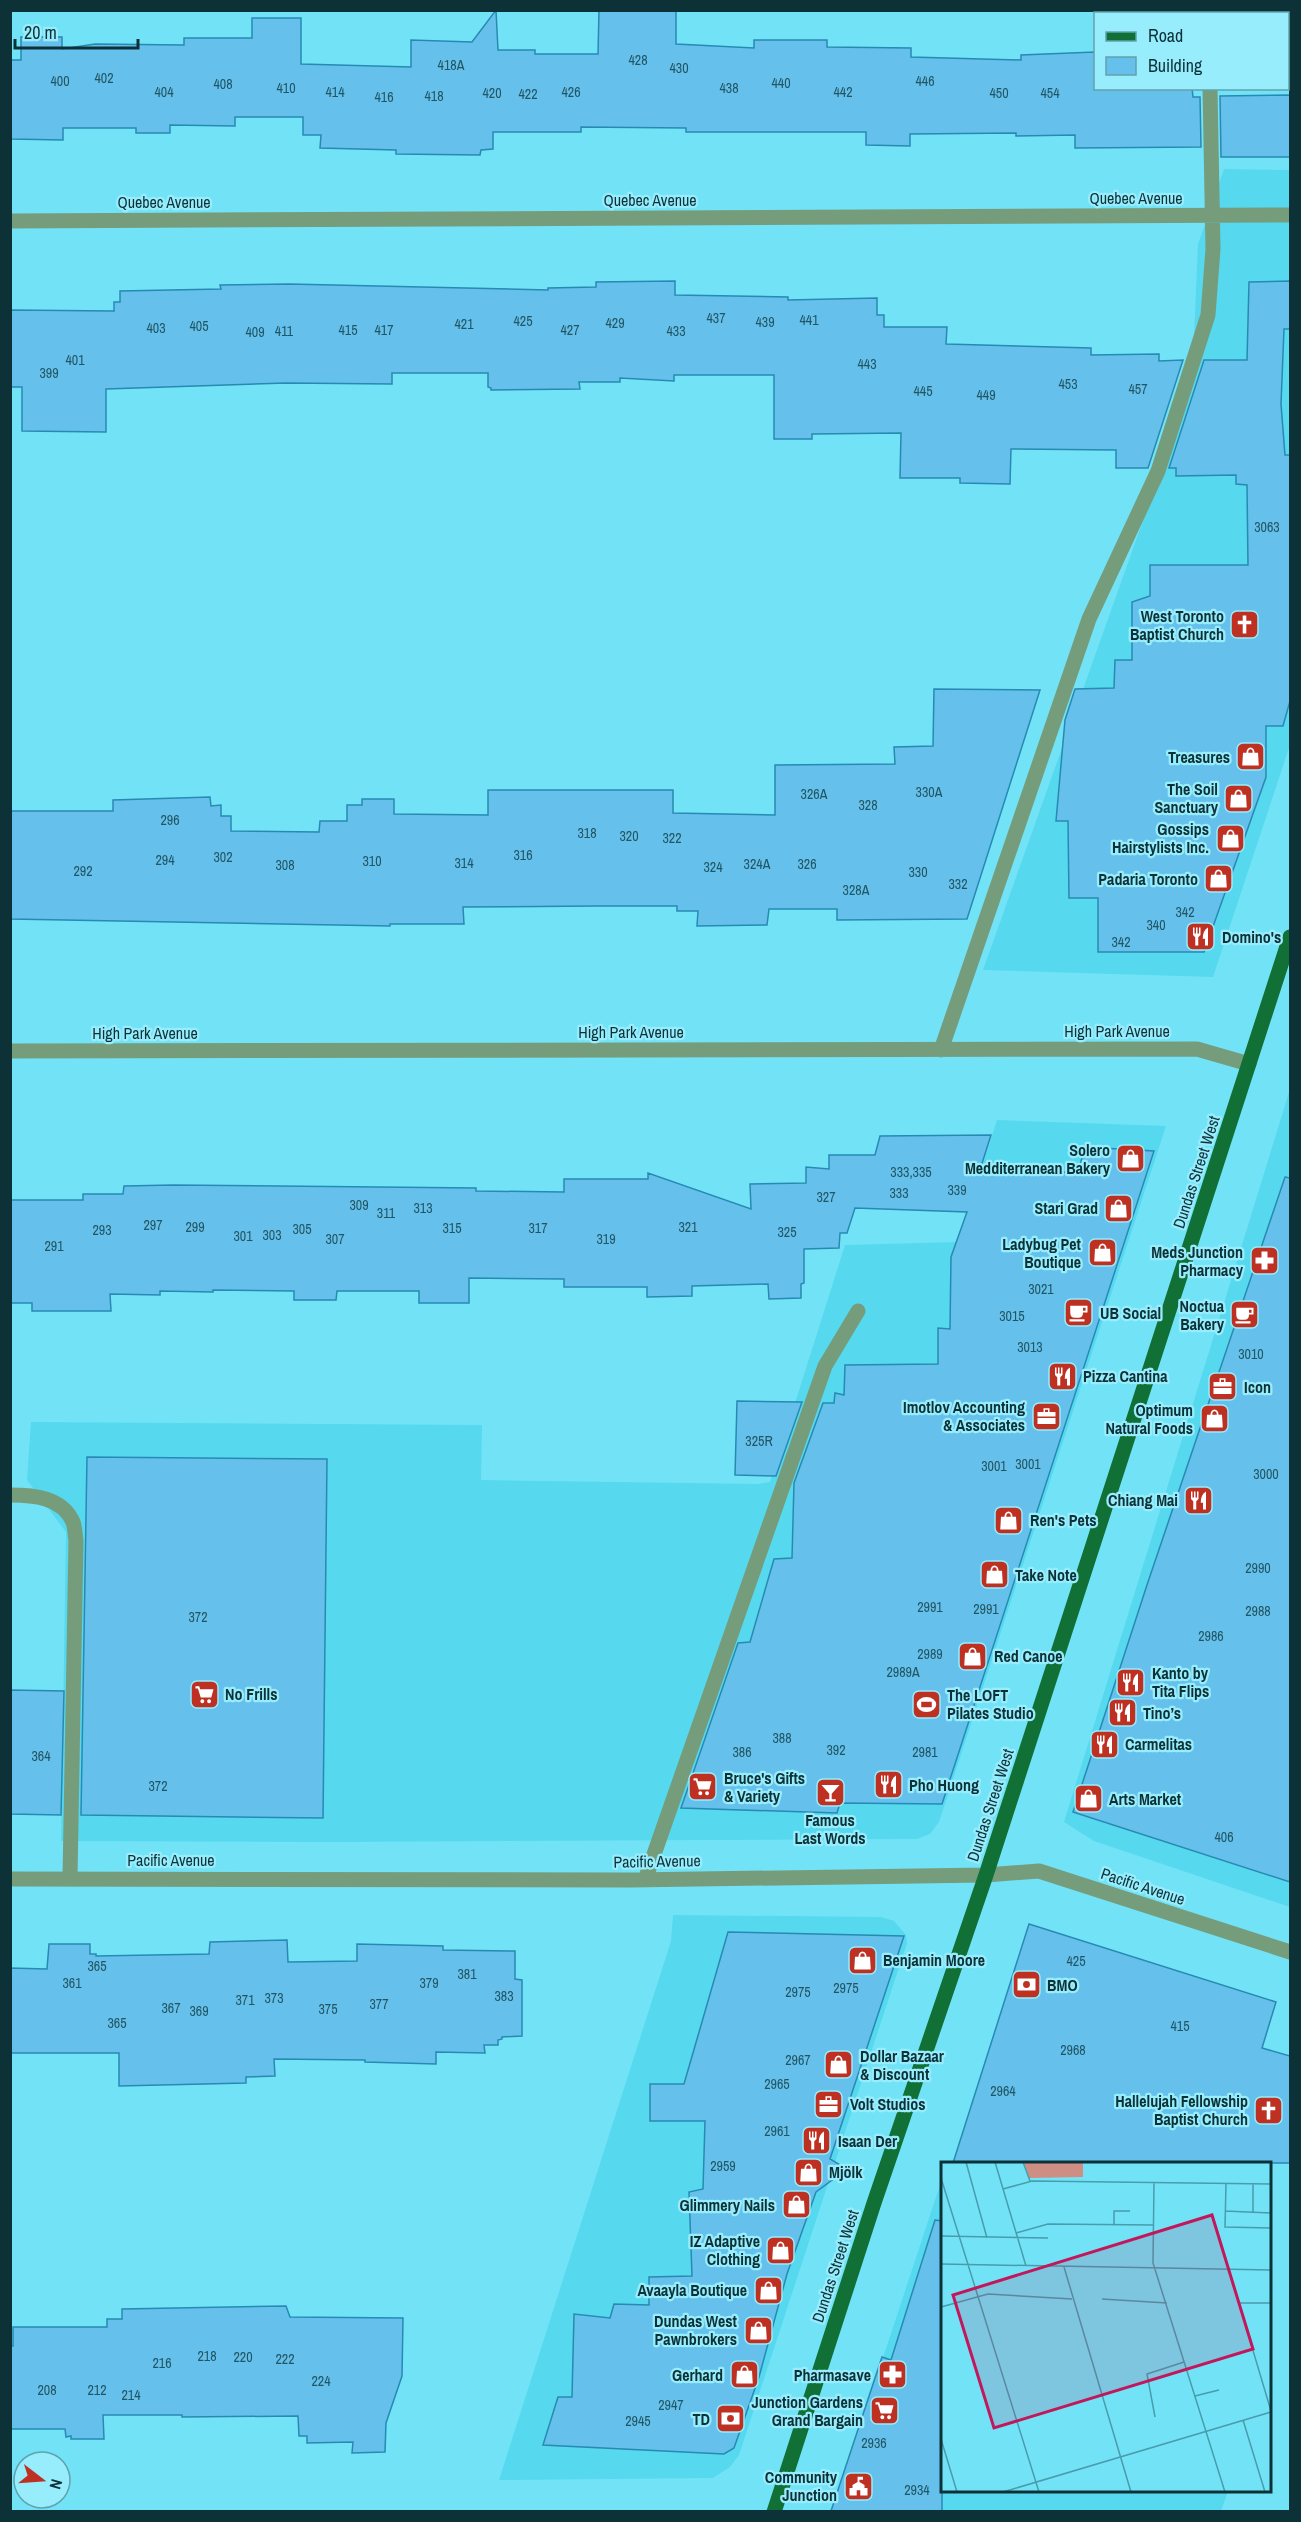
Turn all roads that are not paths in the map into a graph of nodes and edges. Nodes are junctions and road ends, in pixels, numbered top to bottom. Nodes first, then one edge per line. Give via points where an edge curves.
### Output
1 (1210, 90) edge
2 (1290, 214) edge
3 (1213, 215) junction
4 (10, 220) edge
5 (1290, 937) edge
6 (941, 1050) junction
7 (10, 1051) edge
8 (1249, 1064) junction
9 (858, 1311) dead end
10 (10, 1495) edge
11 (986, 1875) junction
12 (70, 1878) junction
13 (10, 1879) edge
14 (645, 1880) junction
15 (1290, 1952) edge
16 (774, 2511) edge

1 - 3 street
2 - 3 street, Quebec Avenue
3 - 4 street, Quebec Avenue
3 - 6 street via 1208,315 1158,471 1089,619
5 - 8 main road, Dundas Street West
6 - 7 street, High Park Avenue
6 - 8 street, High Park Avenue via 1197,1049
8 - 11 main road, Dundas Street West
9 - 14 street via 825,1366
10 - 12 street via 47,1498 73,1521 76,1541
11 - 14 street, Pacific Avenue
11 - 15 street, Pacific Avenue via 1039,1871
11 - 16 main road, Dundas Street West
12 - 13 street, Pacific Avenue
12 - 14 street, Pacific Avenue

